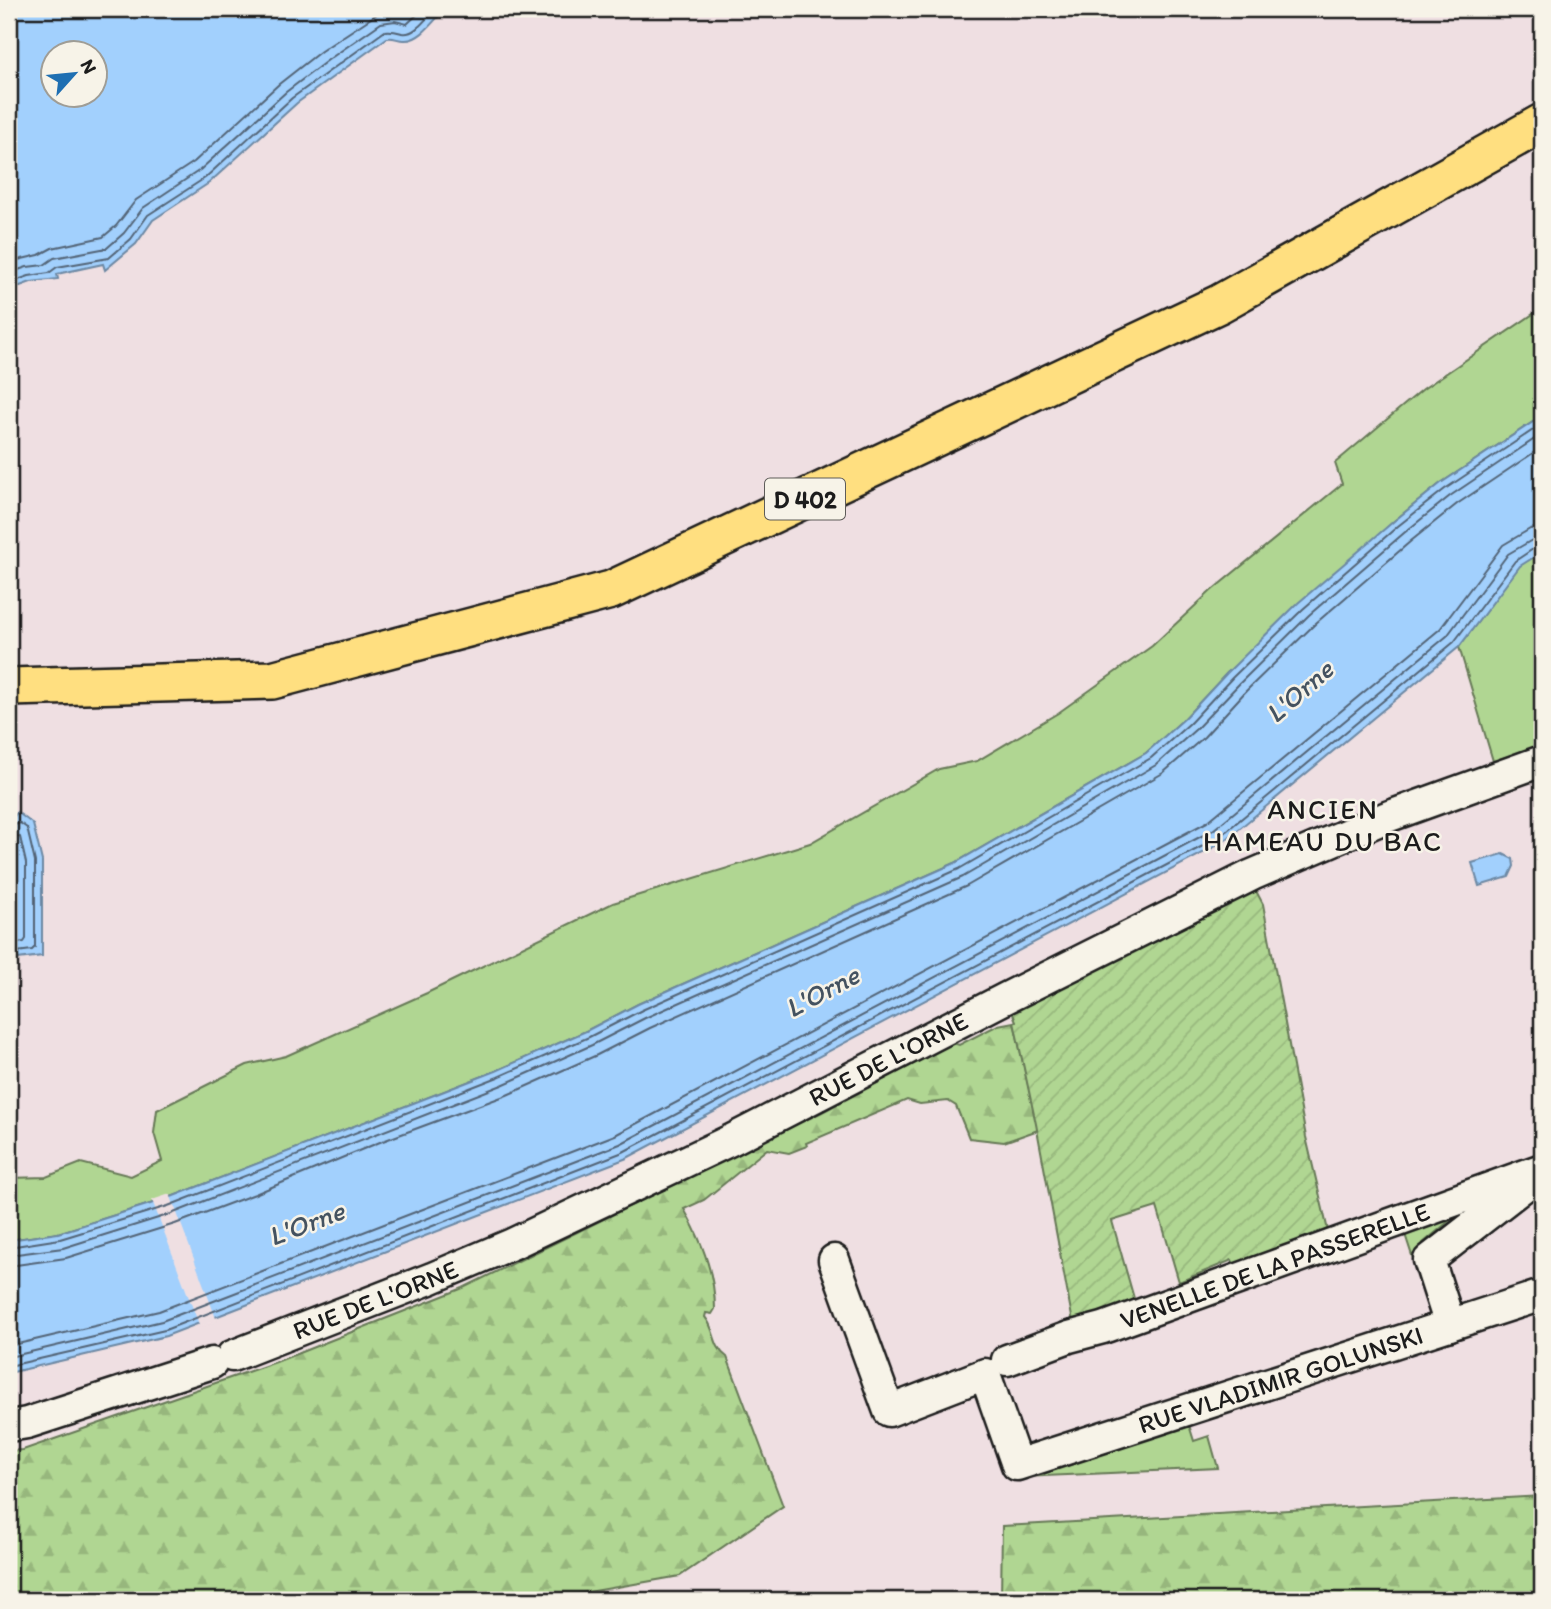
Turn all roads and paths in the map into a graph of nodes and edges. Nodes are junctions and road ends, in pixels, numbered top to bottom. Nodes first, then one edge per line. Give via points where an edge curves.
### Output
1 (1542, 123) edge
2 (9, 687) edge
3 (1542, 761) edge
4 (1542, 1170) edge
5 (834, 1261) dead end
6 (1542, 1295) edge
7 (1450, 1325) junction
8 (1007, 1360) dead end
9 (9, 1426) edge

1 - 2 main road, D 402 via 1219,304 611,590 272,680
3 - 9 street, RUE DE L'ORNE via 1387,817 1252,875 731,1140 432,1279 222,1359
4 - 7 street, VENELLE DE LA PASSERELLE via 1429,1259
4 - 8 street, VENELLE DE LA PASSERELLE
5 - 7 street, RUE VLADIMIR GOLUNSKI via 888,1411 985,1374 1017,1465
6 - 7 street, RUE VLADIMIR GOLUNSKI

